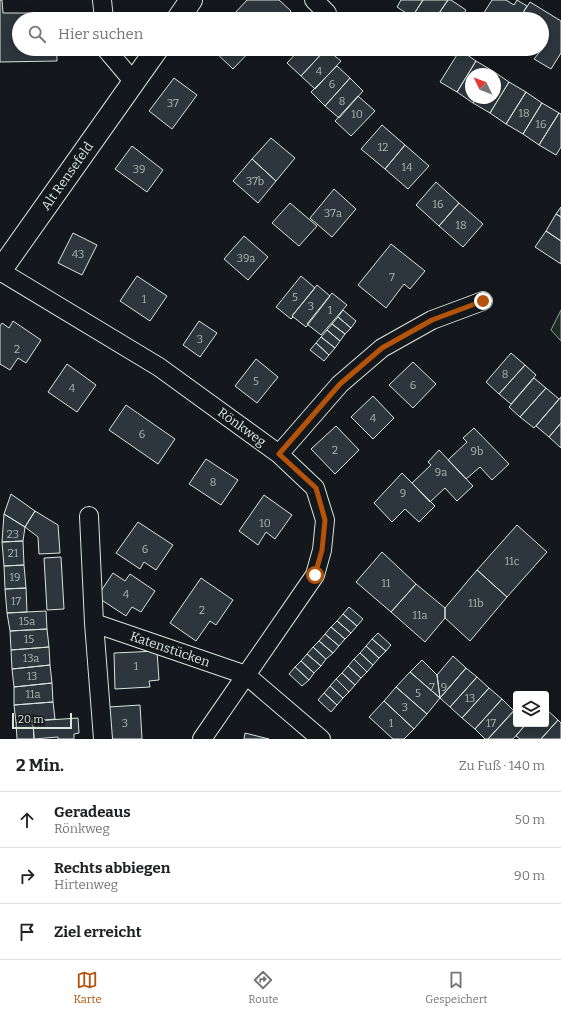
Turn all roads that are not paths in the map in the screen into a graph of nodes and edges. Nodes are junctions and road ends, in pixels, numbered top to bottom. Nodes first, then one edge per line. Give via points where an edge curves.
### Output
1 (102, 0) edge
2 (191, 0) edge
3 (314, 0) edge
4 (103, 12) edge
5 (183, 12) edge
6 (326, 12) edge
7 (112, 56) edge
8 (152, 56) edge
9 (133, 81) junction
10 (0, 271) edge
11 (483, 301) dead end
12 (279, 454) junction
13 (89, 516) dead end
14 (94, 623) junction
15 (246, 675) junction
16 (103, 739) edge
17 (202, 739) edge
18 (321, 739) edge

1 - 4 street
2 - 5 main road
3 - 6 street
7 - 9 street
8 - 9 main road, Alt Rensefeld
9 - 10 main road, Alt Rensefeld
10 - 12 street, Rönkweg via 159,367
11 - 12 street via 432,320 382,348 340,384
12 - 15 street, Rönkweg via 316,488 325,520 322,550 315,575
13 - 14 street
14 - 15 street, Katenstücken
14 - 16 street
15 - 17 street, Rönkweg
15 - 18 street

